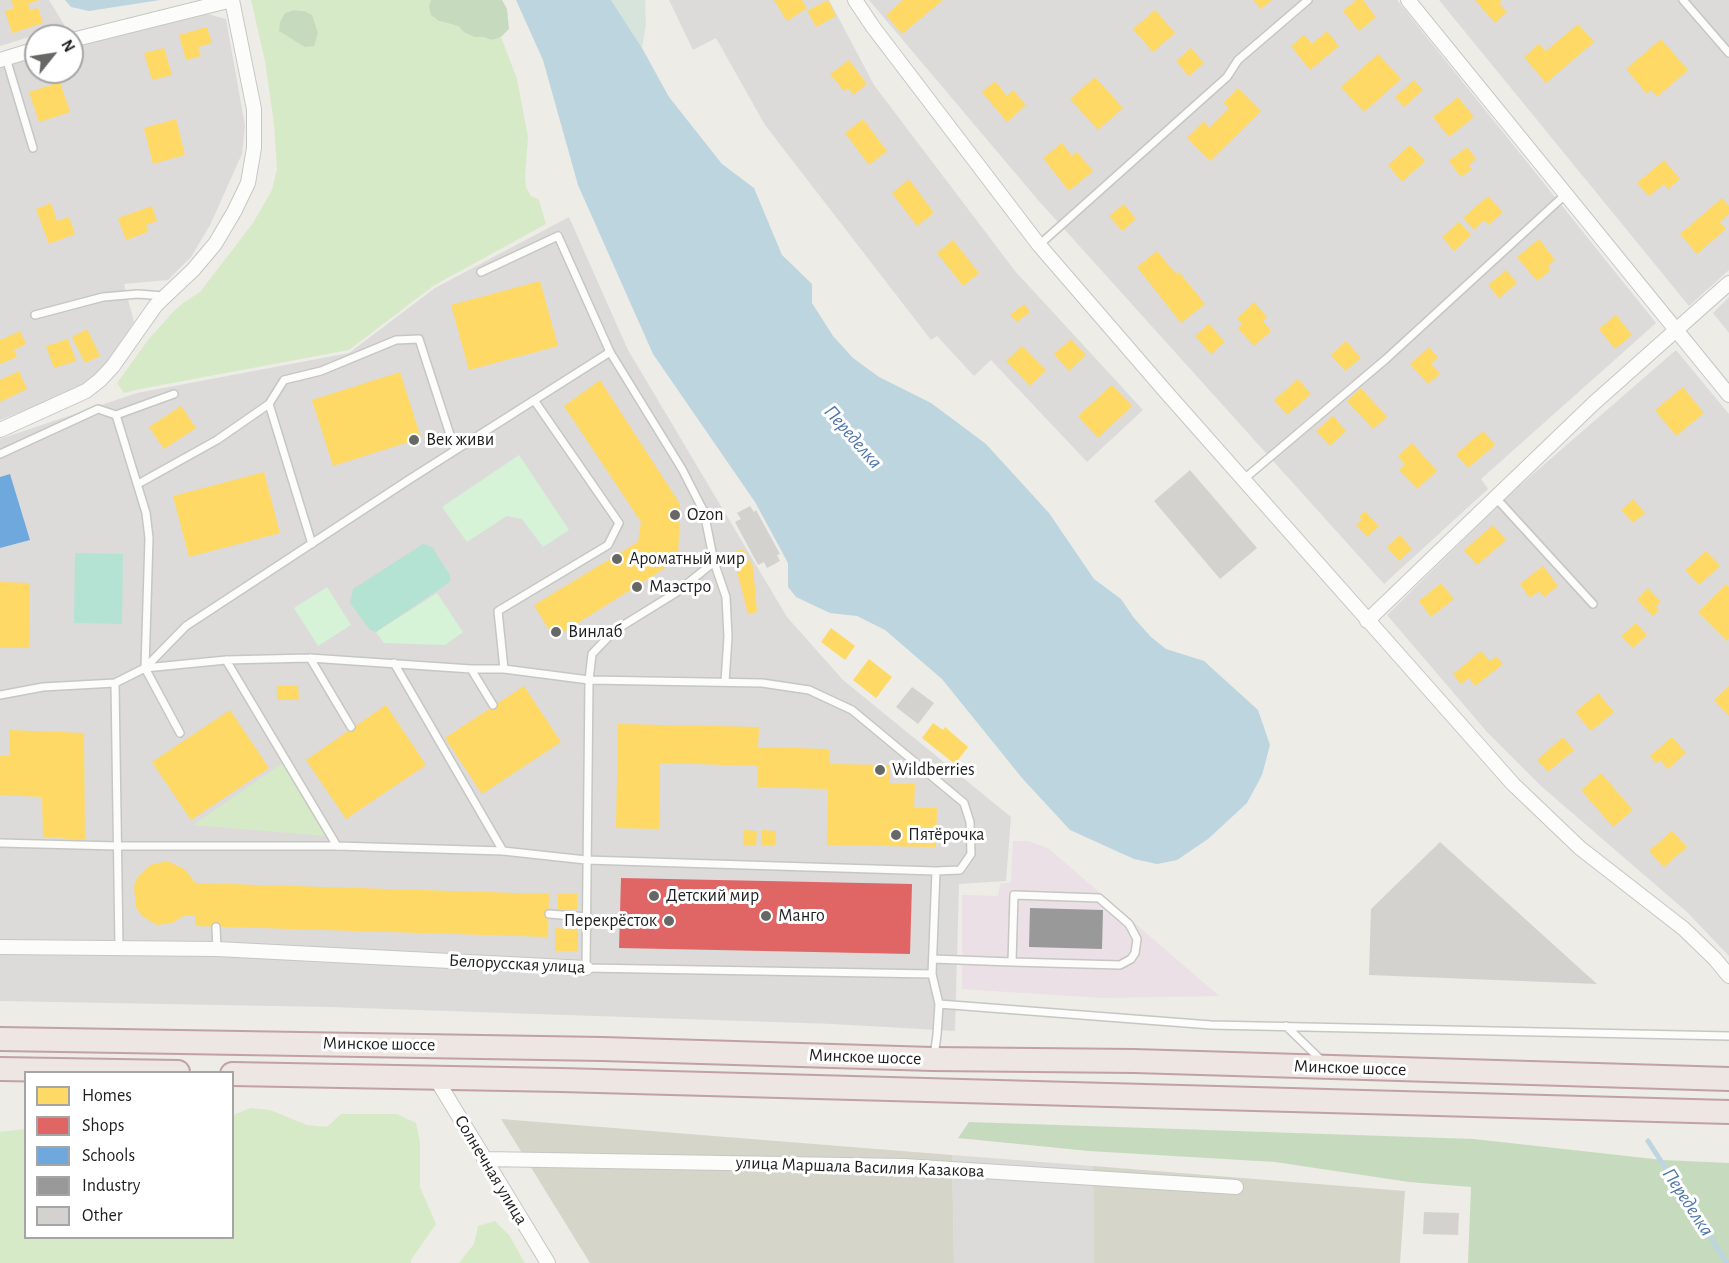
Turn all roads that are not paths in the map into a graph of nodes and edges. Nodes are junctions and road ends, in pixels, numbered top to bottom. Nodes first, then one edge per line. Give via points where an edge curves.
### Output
1 (232, 0) edge
2 (855, 0) edge
3 (1308, 0) edge
4 (1408, 0) edge
5 (1683, 0) edge
6 (84, 37) edge
7 (24, 53) edge
8 (1729, 53) edge
9 (3, 59) edge
10 (33, 147) dead end
11 (1566, 194) junction
12 (1039, 245) junction
13 (481, 273) dead end
14 (1729, 283) edge
15 (164, 296) junction
16 (35, 315) dead end
17 (1677, 331) junction
18 (610, 352) junction
19 (174, 394) dead end
20 (1729, 395) edge
21 (534, 400) junction
22 (269, 404) junction
23 (116, 415) junction
24 (0, 430) edge
25 (455, 450) junction
26 (0, 454) edge
27 (1244, 480) junction
28 (138, 484) junction
29 (1496, 498) junction
30 (312, 544) junction
31 (714, 562) junction
32 (1593, 604) dead end
33 (1367, 621) junction
34 (310, 658) junction
35 (226, 660) junction
36 (394, 663) junction
37 (145, 668) junction
38 (471, 669) junction
39 (504, 669) junction
40 (589, 680) junction
41 (725, 682) junction
42 (115, 683) junction
43 (0, 694) edge
44 (493, 705) dead end
45 (351, 727) dead end
46 (180, 733) dead end
47 (0, 843) edge
48 (117, 846) junction
49 (337, 846) junction
50 (503, 851) junction
51 (586, 860) junction
52 (936, 871) junction
53 (549, 914) dead end
54 (588, 916) junction
55 (216, 927) dead end
56 (0, 947) edge
57 (119, 948) junction
58 (217, 949) junction
59 (933, 959) junction
60 (1012, 962) junction
61 (586, 968) junction
62 (932, 974) junction
63 (1729, 976) edge
64 (939, 1004) junction
65 (1286, 1026) junction
66 (1729, 1036) edge
67 (0, 1039) edge
68 (933, 1059) junction
69 (1328, 1067) junction
70 (0, 1069) edge
71 (119, 1071) edge
72 (234, 1074) edge
73 (435, 1077) junction
74 (1729, 1079) edge
75 (1729, 1112) edge
76 (484, 1159) junction
77 (1236, 1187) dead end
78 (548, 1263) edge

1 - 6 street
1 - 15 street via 254,109 254,148 248,183 215,244
2 - 12 street
3 - 12 lane
4 - 11 street
5 - 8 lane
7 - 9 street
9 - 10 lane
11 - 17 street
11 - 27 lane via 1386,359
12 - 27 street
13 - 18 lane via 558,236
14 - 17 street
15 - 16 lane via 103,297
15 - 24 street via 113,366 93,385
17 - 20 street
17 - 29 street
18 - 21 lane
18 - 31 lane via 704,512
19 - 23 lane
21 - 25 lane
21 - 39 lane via 619,523 608,544 498,611
22 - 25 lane via 284,380 321,371 396,340 419,339
22 - 28 lane via 217,440
22 - 30 lane
23 - 26 lane via 98,409
23 - 28 lane
25 - 30 lane
27 - 33 street
28 - 37 lane via 150,538
29 - 32 lane
29 - 33 street
30 - 37 lane via 186,626
31 - 40 lane via 677,592 615,631 592,654
31 - 41 lane via 726,597
33 - 63 street via 1544,815 1684,929
34 - 35 lane
34 - 36 lane
34 - 45 lane
35 - 37 lane
35 - 49 lane
36 - 38 lane
36 - 50 lane
37 - 42 lane
37 - 46 lane
38 - 39 lane
38 - 44 lane
39 - 40 lane
40 - 41 lane
40 - 51 lane
41 - 52 lane via 809,690 852,710 964,803 970,822 971,855 960,870
42 - 43 lane
42 - 48 lane
47 - 48 lane
48 - 49 lane
48 - 57 lane
49 - 50 lane
50 - 51 lane
51 - 52 lane
51 - 54 lane
52 - 59 lane
53 - 54 lane
54 - 61 lane
55 - 58 lane
56 - 57 street, Белорусская улица
57 - 58 street, Белорусская улица
58 - 61 street, Белорусская улица
59 - 60 lane
59 - 62 lane
60 - 60 lane via 1014,895 1099,898 1129,924 1137,939 1131,959 1120,964
61 - 62 lane, Белорусская улица
62 - 64 lane
64 - 65 lane via 1211,1025
64 - 68 lane
65 - 66 lane
65 - 69 lane
67 - 68 highway, Минское шоссе via 590,1048
68 - 69 highway, Минское шоссе
69 - 74 highway, Минское шоссе
70 - 71 highway
72 - 73 highway, Минское шоссе
73 - 75 highway, Минское шоссе
73 - 76 street, Солнечная улица
76 - 77 street, улица Маршала Василия Казакова via 904,1166
76 - 78 street, Солнечная улица

